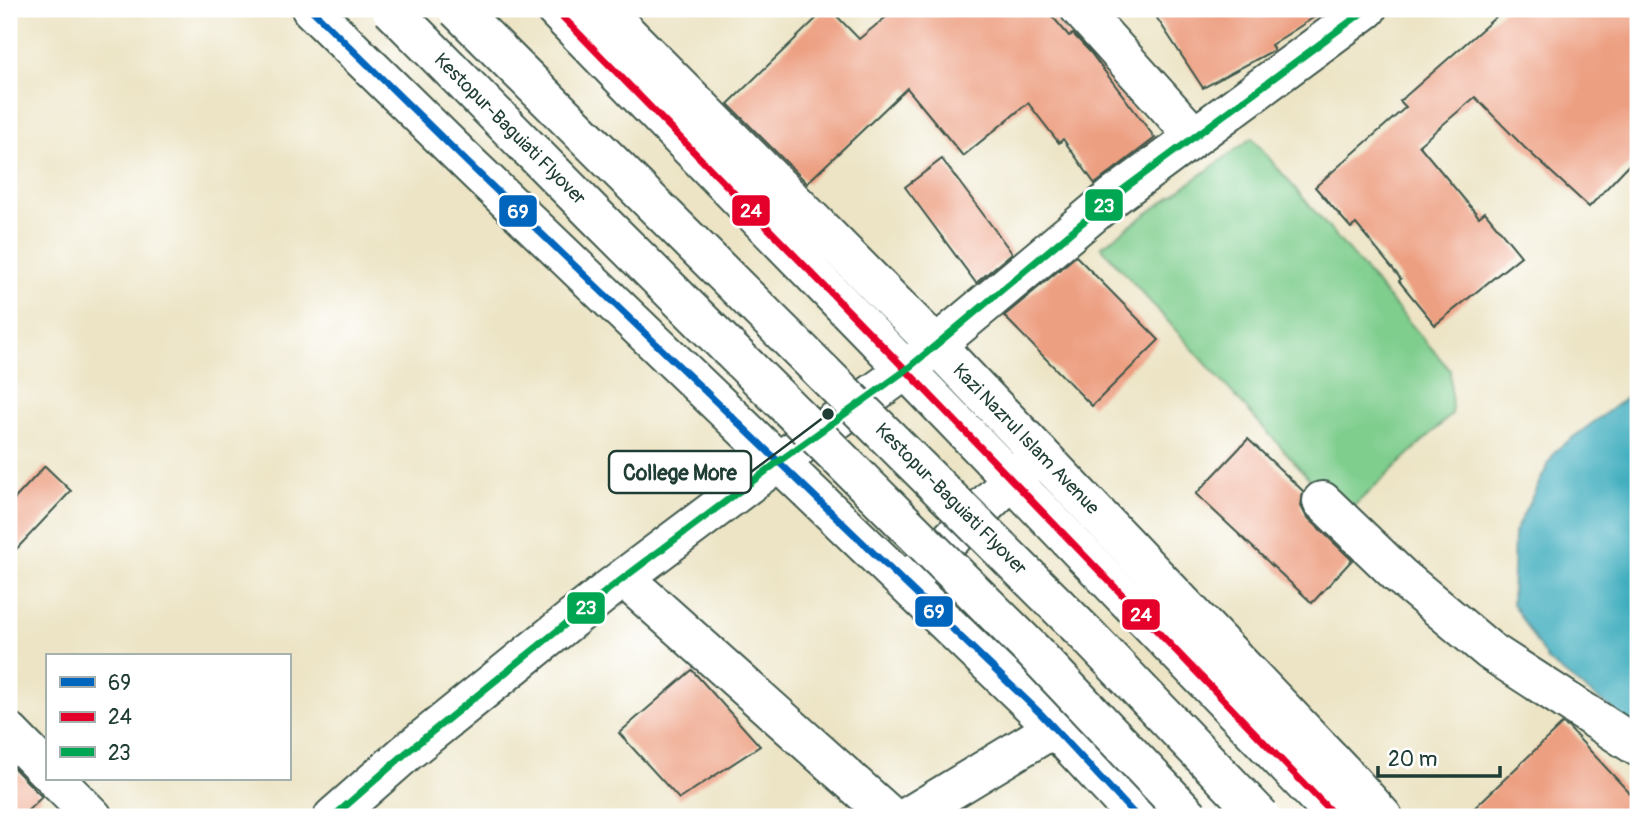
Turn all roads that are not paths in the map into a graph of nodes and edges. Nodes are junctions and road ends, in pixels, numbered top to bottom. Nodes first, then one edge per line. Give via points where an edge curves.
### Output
1 (311, 9) edge
2 (391, 9) edge
3 (457, 9) edge
4 (555, 9) edge
5 (603, 9) edge
6 (1080, 9) edge
7 (1367, 9) edge
8 (1194, 136) junction
9 (936, 345) junction
10 (906, 370) junction
11 (1039, 453) junction
12 (778, 463) junction
13 (1012, 479) junction
14 (1322, 500) dead end
15 (624, 578) junction
16 (904, 584) junction
17 (1054, 728) junction
18 (9, 732) edge
19 (1638, 747) edge
20 (46, 770) edge
21 (56, 780) edge
22 (93, 817) edge
23 (333, 817) edge
24 (891, 817) edge
25 (907, 817) edge
26 (1137, 817) edge
27 (1191, 817) edge
28 (1261, 817) edge
29 (1336, 817) edge
30 (1383, 817) edge

1 - 12 main road
2 - 27 main road, Kestopur-Baguiati Flyover, bridge via 1034,651
3 - 28 main road, Kestopur-Baguiati Flyover, bridge via 1086,634
4 - 10 main road, Kazi Nazrul Islam Avenue
5 - 9 main road, Kazi Nazrul Islam Avenue
6 - 8 main road
7 - 8 main road
8 - 9 main road via 1113,197
9 - 10 main road
9 - 11 main road, Kazi Nazrul Islam Avenue
10 - 12 main road
10 - 13 main road, Kazi Nazrul Islam Avenue
11 - 13 main road
11 - 30 main road, Kazi Nazrul Islam Avenue
12 - 15 main road
12 - 16 main road
13 - 16 main road
13 - 29 main road, Kazi Nazrul Islam Avenue
14 - 19 main road via 1399,575 1490,652
15 - 23 main road
15 - 24 main road
16 - 17 main road
17 - 25 main road
17 - 26 main road
18 - 20 main road
21 - 22 main road

